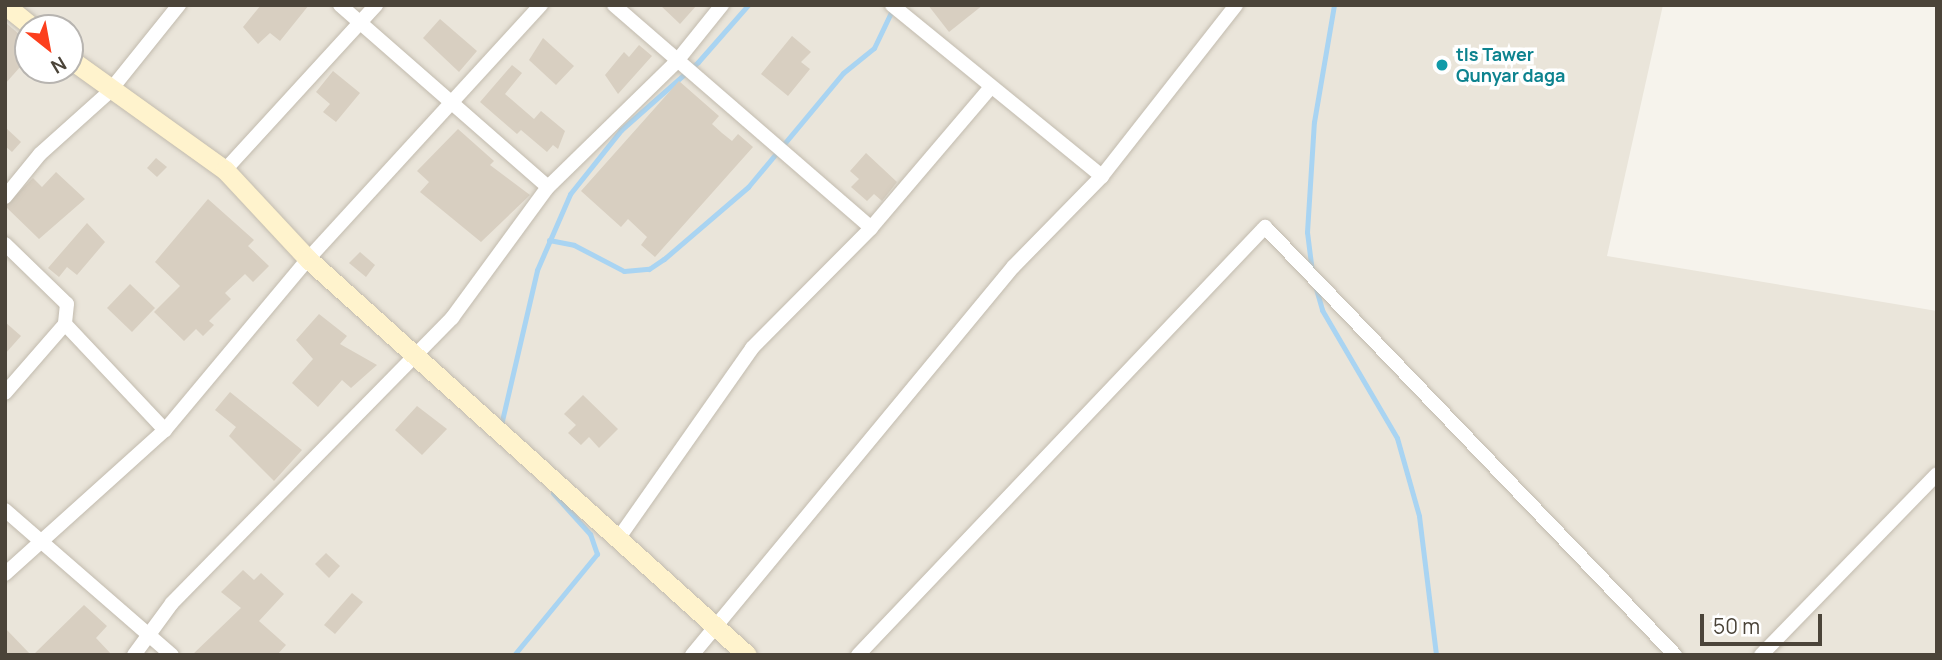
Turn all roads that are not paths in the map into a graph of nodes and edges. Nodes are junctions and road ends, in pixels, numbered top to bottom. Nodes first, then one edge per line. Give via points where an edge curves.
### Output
1 (179, 5) edge
2 (340, 5) edge
3 (376, 5) edge
4 (541, 5) edge
5 (614, 5) edge
6 (722, 5) edge
7 (892, 5) edge
8 (1236, 5) edge
9 (361, 22) junction
10 (677, 61) junction
11 (84, 71) edge
12 (991, 87) junction
13 (109, 92) junction
14 (453, 100) junction
15 (225, 170) junction
16 (1102, 176) junction
17 (548, 187) junction
18 (5, 197) edge
19 (871, 228) junction
20 (5, 244) edge
21 (308, 259) junction
22 (65, 324) junction
23 (417, 353) junction
24 (5, 393) edge
25 (165, 430) junction
26 (1937, 474) edge
27 (6, 512) edge
28 (618, 539) junction
29 (39, 541) junction
30 (5, 574) edge
31 (715, 628) junction
32 (152, 636) junction
33 (134, 655) edge
34 (173, 655) edge
35 (692, 655) edge
36 (747, 655) edge
37 (858, 655) edge
38 (1675, 655) edge
39 (1761, 655) edge

1 - 13 street
2 - 9 street
3 - 9 street
4 - 14 street
5 - 10 street
6 - 10 street
7 - 12 street
8 - 16 street
9 - 14 street
9 - 15 street
10 - 17 street
10 - 19 street
11 - 13 street
12 - 16 street
12 - 19 street
13 - 15 street
13 - 18 street via 40,154
14 - 17 street
14 - 21 street
15 - 21 street
16 - 31 street via 1013,267
17 - 23 street via 453,318
19 - 28 street via 752,348
20 - 22 street via 66,304
21 - 23 street
21 - 25 street
22 - 24 street
22 - 25 street
23 - 28 street
23 - 32 street via 172,603
25 - 29 street
26 - 39 street
27 - 29 street
28 - 31 street
29 - 30 street
29 - 32 street
31 - 35 street
31 - 36 street
32 - 33 street
32 - 34 street
37 - 38 street via 1265,228

